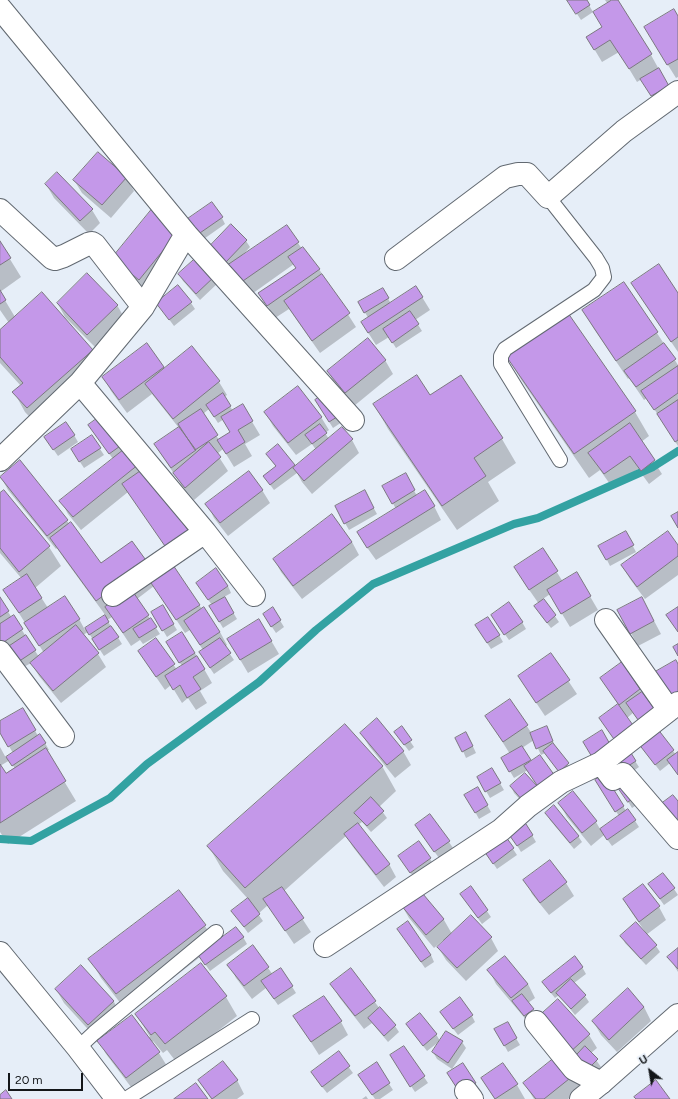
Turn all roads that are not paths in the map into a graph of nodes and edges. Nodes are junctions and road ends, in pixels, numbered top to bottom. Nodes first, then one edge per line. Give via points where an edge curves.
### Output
1 (4, 24) edge
2 (678, 92) edge
3 (548, 198) junction
4 (0, 210) edge
5 (186, 234) junction
6 (396, 259) dead end
7 (143, 307) junction
8 (80, 383) junction
9 (353, 420) dead end
10 (0, 460) edge
11 (560, 460) dead end
12 (205, 532) junction
13 (113, 595) dead end
14 (254, 595) dead end
15 (606, 620) dead end
16 (0, 652) edge
17 (673, 706) edge
18 (63, 736) dead end
19 (601, 763) junction
20 (678, 838) edge
21 (216, 932) dead end
22 (325, 946) dead end
23 (0, 953) edge
24 (678, 1015) edge
25 (252, 1018) dead end
26 (536, 1022) dead end
27 (78, 1048) junction
28 (601, 1084) junction
29 (117, 1099) edge
30 (126, 1099) edge
31 (581, 1099) edge

1 - 5 street
2 - 3 street via 624,131
3 - 6 street via 527,174 504,177
3 - 11 lane via 596,258 604,277 594,290 505,349 501,356 501,364
4 - 7 street via 52,258 64,256 88,244 95,245
5 - 7 street
5 - 9 street
7 - 8 street
8 - 10 street
8 - 12 street
12 - 13 street
12 - 14 street
15 - 17 street
16 - 18 street
17 - 19 street
19 - 20 street via 613,779 623,774
19 - 22 street via 561,782 500,830
21 - 27 lane
23 - 27 street
24 - 28 street
25 - 30 lane
26 - 28 street via 574,1069
27 - 29 street
28 - 31 street

